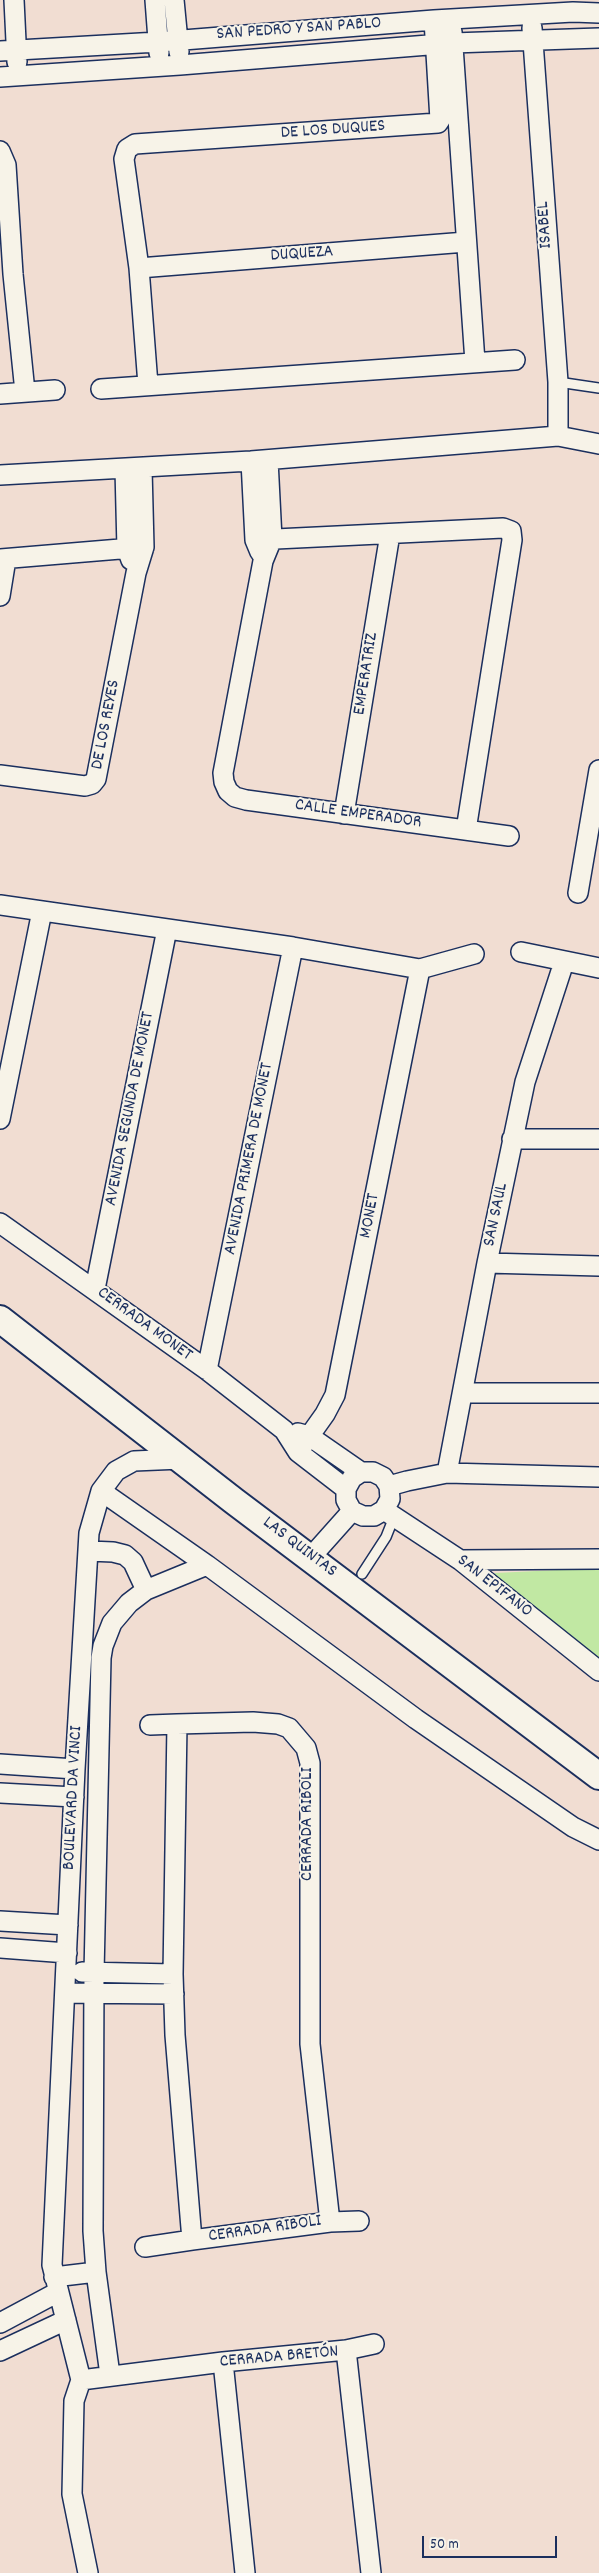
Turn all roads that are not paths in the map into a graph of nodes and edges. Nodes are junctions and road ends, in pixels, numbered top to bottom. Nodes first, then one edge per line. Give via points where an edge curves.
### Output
1 (14, 0) edge
2 (27, 0) edge
3 (155, 0) edge
4 (174, 0) edge
5 (599, 13) edge
6 (531, 14) junction
7 (442, 19) junction
8 (599, 38) edge
9 (178, 39) junction
10 (18, 40) edge
11 (532, 41) junction
12 (158, 42) junction
13 (444, 44) junction
14 (180, 65) junction
15 (161, 67) junction
16 (16, 76) edge
17 (0, 151) edge
18 (466, 242) junction
19 (139, 268) junction
20 (7, 274) edge
21 (515, 360) dead end
22 (475, 362) junction
23 (558, 382) junction
24 (148, 385) junction
25 (599, 388) edge
26 (101, 389) dead end
27 (55, 390) dead end
28 (25, 392) junction
29 (0, 394) edge
30 (558, 436) junction
31 (599, 444) edge
32 (259, 460) junction
33 (134, 469) junction
34 (0, 475) edge
35 (390, 534) junction
36 (264, 540) junction
37 (135, 548) junction
38 (3, 559) edge
39 (0, 596) edge
40 (599, 770) edge
41 (0, 775) edge
42 (344, 814) junction
43 (466, 830) junction
44 (509, 836) dead end
45 (593, 840) edge
46 (578, 893) dead end
47 (0, 905) edge
48 (42, 911) junction
49 (167, 929) junction
50 (293, 947) junction
51 (521, 952) dead end
52 (474, 954) dead end
53 (564, 962) junction
54 (599, 968) edge
55 (420, 969) junction
56 (0, 1119) edge
57 (512, 1139) junction
58 (599, 1139) edge
59 (0, 1223) edge
60 (487, 1263) junction
61 (599, 1266) edge
62 (95, 1290) junction
63 (0, 1319) edge
64 (208, 1370) junction
65 (464, 1393) junction
66 (599, 1393) edge
67 (284, 1430) junction
68 (310, 1436) junction
69 (298, 1452) junction
70 (181, 1459) junction
71 (362, 1472) junction
72 (447, 1473) junction
73 (599, 1477) edge
74 (105, 1485) junction
75 (389, 1486) junction
76 (346, 1489) junction
77 (352, 1510) junction
78 (389, 1514) junction
79 (89, 1551) junction
80 (310, 1556) junction
81 (599, 1559) edge
82 (460, 1560) junction
83 (208, 1565) junction
84 (362, 1574) dead end
85 (146, 1590) junction
86 (84, 1614) junction
87 (112, 1623) junction
88 (599, 1671) edge
89 (177, 1724) junction
90 (150, 1725) dead end
91 (0, 1764) edge
92 (75, 1769) junction
93 (599, 1776) edge
94 (0, 1793) edge
95 (74, 1797) junction
96 (599, 1840) edge
97 (0, 1921) edge
98 (68, 1925) junction
99 (0, 1948) edge
100 (66, 1953) junction
101 (66, 1972) junction
102 (94, 1973) junction
103 (173, 1974) junction
104 (65, 1993) junction
105 (94, 1994) junction
106 (174, 1994) junction
107 (359, 2221) dead end
108 (330, 2222) junction
109 (192, 2240) junction
110 (145, 2247) dead end
111 (96, 2272) junction
112 (56, 2285) junction
113 (66, 2320) junction
114 (0, 2323) edge
115 (374, 2344) dead end
116 (346, 2350) junction
117 (0, 2351) edge
118 (222, 2362) junction
119 (110, 2375) junction
120 (81, 2380) junction
121 (88, 2573) edge
122 (245, 2573) edge
123 (371, 2573) edge

1 - 10 street
2 - 10 street
3 - 12 street
4 - 9 street
5 - 6 street, SAN PEDRO Y SAN PABLO
6 - 7 street, SAN PEDRO Y SAN PABLO
6 - 11 street, ISABEL
7 - 9 street, SAN PEDRO Y SAN PABLO
7 - 13 street, DE LOS DUQUES
8 - 11 street, SAN PEDRO Y SAN PABLO
9 - 12 street, SAN PEDRO Y SAN PABLO
9 - 14 street
10 - 12 street, SAN PEDRO Y SAN PABLO
10 - 16 street
11 - 13 street, SAN PEDRO Y SAN PABLO
11 - 23 street, ISABEL
12 - 15 street
13 - 14 street, SAN PEDRO Y SAN PABLO
13 - 18 street, DE LOS DUQUES
13 - 19 street, DE LOS DUQUES via 440,120 435,124 136,144 127,149 124,159
14 - 15 street, SAN PEDRO Y SAN PABLO
15 - 16 street, SAN PEDRO Y SAN PABLO
17 - 20 street via 6,165
18 - 19 street, DUQUEZA
18 - 22 street, DE LOS DUQUES
19 - 24 street
20 - 28 street
21 - 22 street
22 - 24 street
23 - 25 lane
23 - 30 street, ISABEL
24 - 26 street
27 - 28 street
28 - 29 street
30 - 31 street
30 - 32 street
32 - 33 street
32 - 36 street
33 - 34 street
33 - 37 street, DE LOS REYES
35 - 36 street
35 - 42 street, EMPERATRIZ
35 - 43 street via 503,528 511,531
36 - 42 street, CALLE EMPERADOR via 224,782 234,797
37 - 38 street
37 - 41 street, DE LOS REYES via 136,572 96,779 86,786
38 - 39 street
40 - 45 street
42 - 43 street, CALLE EMPERADOR
43 - 44 street, CALLE EMPERADOR
45 - 46 street
47 - 48 street
48 - 49 street
48 - 56 street
49 - 50 street
49 - 62 street, AVENIDA SEGUNDA DE MONET
50 - 55 street
50 - 64 street, AVENIDA PRIMERA DE MONET
51 - 53 street
52 - 55 street
53 - 54 street
53 - 57 street, SAN SAUL via 536,1043
55 - 68 street, MONET via 335,1395
57 - 58 street
57 - 60 street, SAN SAUL
59 - 62 street, CERRADA MONET
60 - 61 street
60 - 65 street, SAN SAUL
62 - 64 street, CERRADA MONET
63 - 70 street, LAS QUINTAS
64 - 67 street, CERRADA MONET
65 - 66 street
65 - 72 street, SAN SAUL
67 - 68 street
67 - 69 street
68 - 69 street, MONET
68 - 71 street
69 - 76 street
70 - 74 street via 134,1461 125,1465
70 - 80 street, LAS QUINTAS
71 - 75 street via 378,1474
71 - 76 street via 352,1478
72 - 73 street
72 - 75 street
74 - 79 street, BOULEVARD DA VINCI via 89,1533
74 - 83 street
75 - 78 street
76 - 77 street via 346,1500
77 - 78 street via 362,1516
77 - 80 street
78 - 82 street, SAN EPIFANO
78 - 84 lane via 386,1537
79 - 85 street via 125,1556 133,1562
79 - 86 street, BOULEVARD DA VINCI
80 - 93 street, LAS QUINTAS
81 - 82 street
82 - 88 street, SAN EPIFANO
83 - 85 street
83 - 96 street via 416,1719 573,1827
85 - 87 street via 129,1603
86 - 87 street
86 - 92 street, BOULEVARD DA VINCI
87 - 102 street, BOULEVARD DA VINCI via 101,1658
89 - 90 street, CERRADA RIBOLI
89 - 103 street, CERRADA RIBOLI
89 - 108 street, CERRADA RIBOLI via 278,1724 289,1728 306,1748 310,1763 310,2044
91 - 92 street
92 - 95 street, BOULEVARD DA VINCI
94 - 95 street
95 - 98 street, BOULEVARD DA VINCI
97 - 98 street
98 - 100 street, BOULEVARD DA VINCI
99 - 100 street
100 - 101 street, BOULEVARD DA VINCI
101 - 102 street
101 - 104 street, BOULEVARD DA VINCI
102 - 103 street
102 - 105 street, BOULEVARD DA VINCI
103 - 106 street, CERRADA RIBOLI
104 - 105 street
104 - 112 street, BOULEVARD DA VINCI via 53,2236
105 - 106 street
105 - 111 street, BOULEVARD DA VINCI via 93,2231
106 - 109 street, CERRADA RIBOLI
107 - 108 street
108 - 109 street, CERRADA RIBOLI
109 - 110 street
111 - 112 street
111 - 119 street, BOULEVARD DA VINCI
112 - 113 street, BOULEVARD DA VINCI
112 - 114 street
113 - 117 street
113 - 120 street, BOULEVARD DA VINCI
115 - 116 street
116 - 118 street, CERRADA BRETÓN
116 - 123 street, CERRADA BRETÓN
118 - 119 street, CERRADA BRETÓN
118 - 122 street
119 - 120 street, CERRADA BRETÓN
120 - 121 street via 74,2401 72,2494

